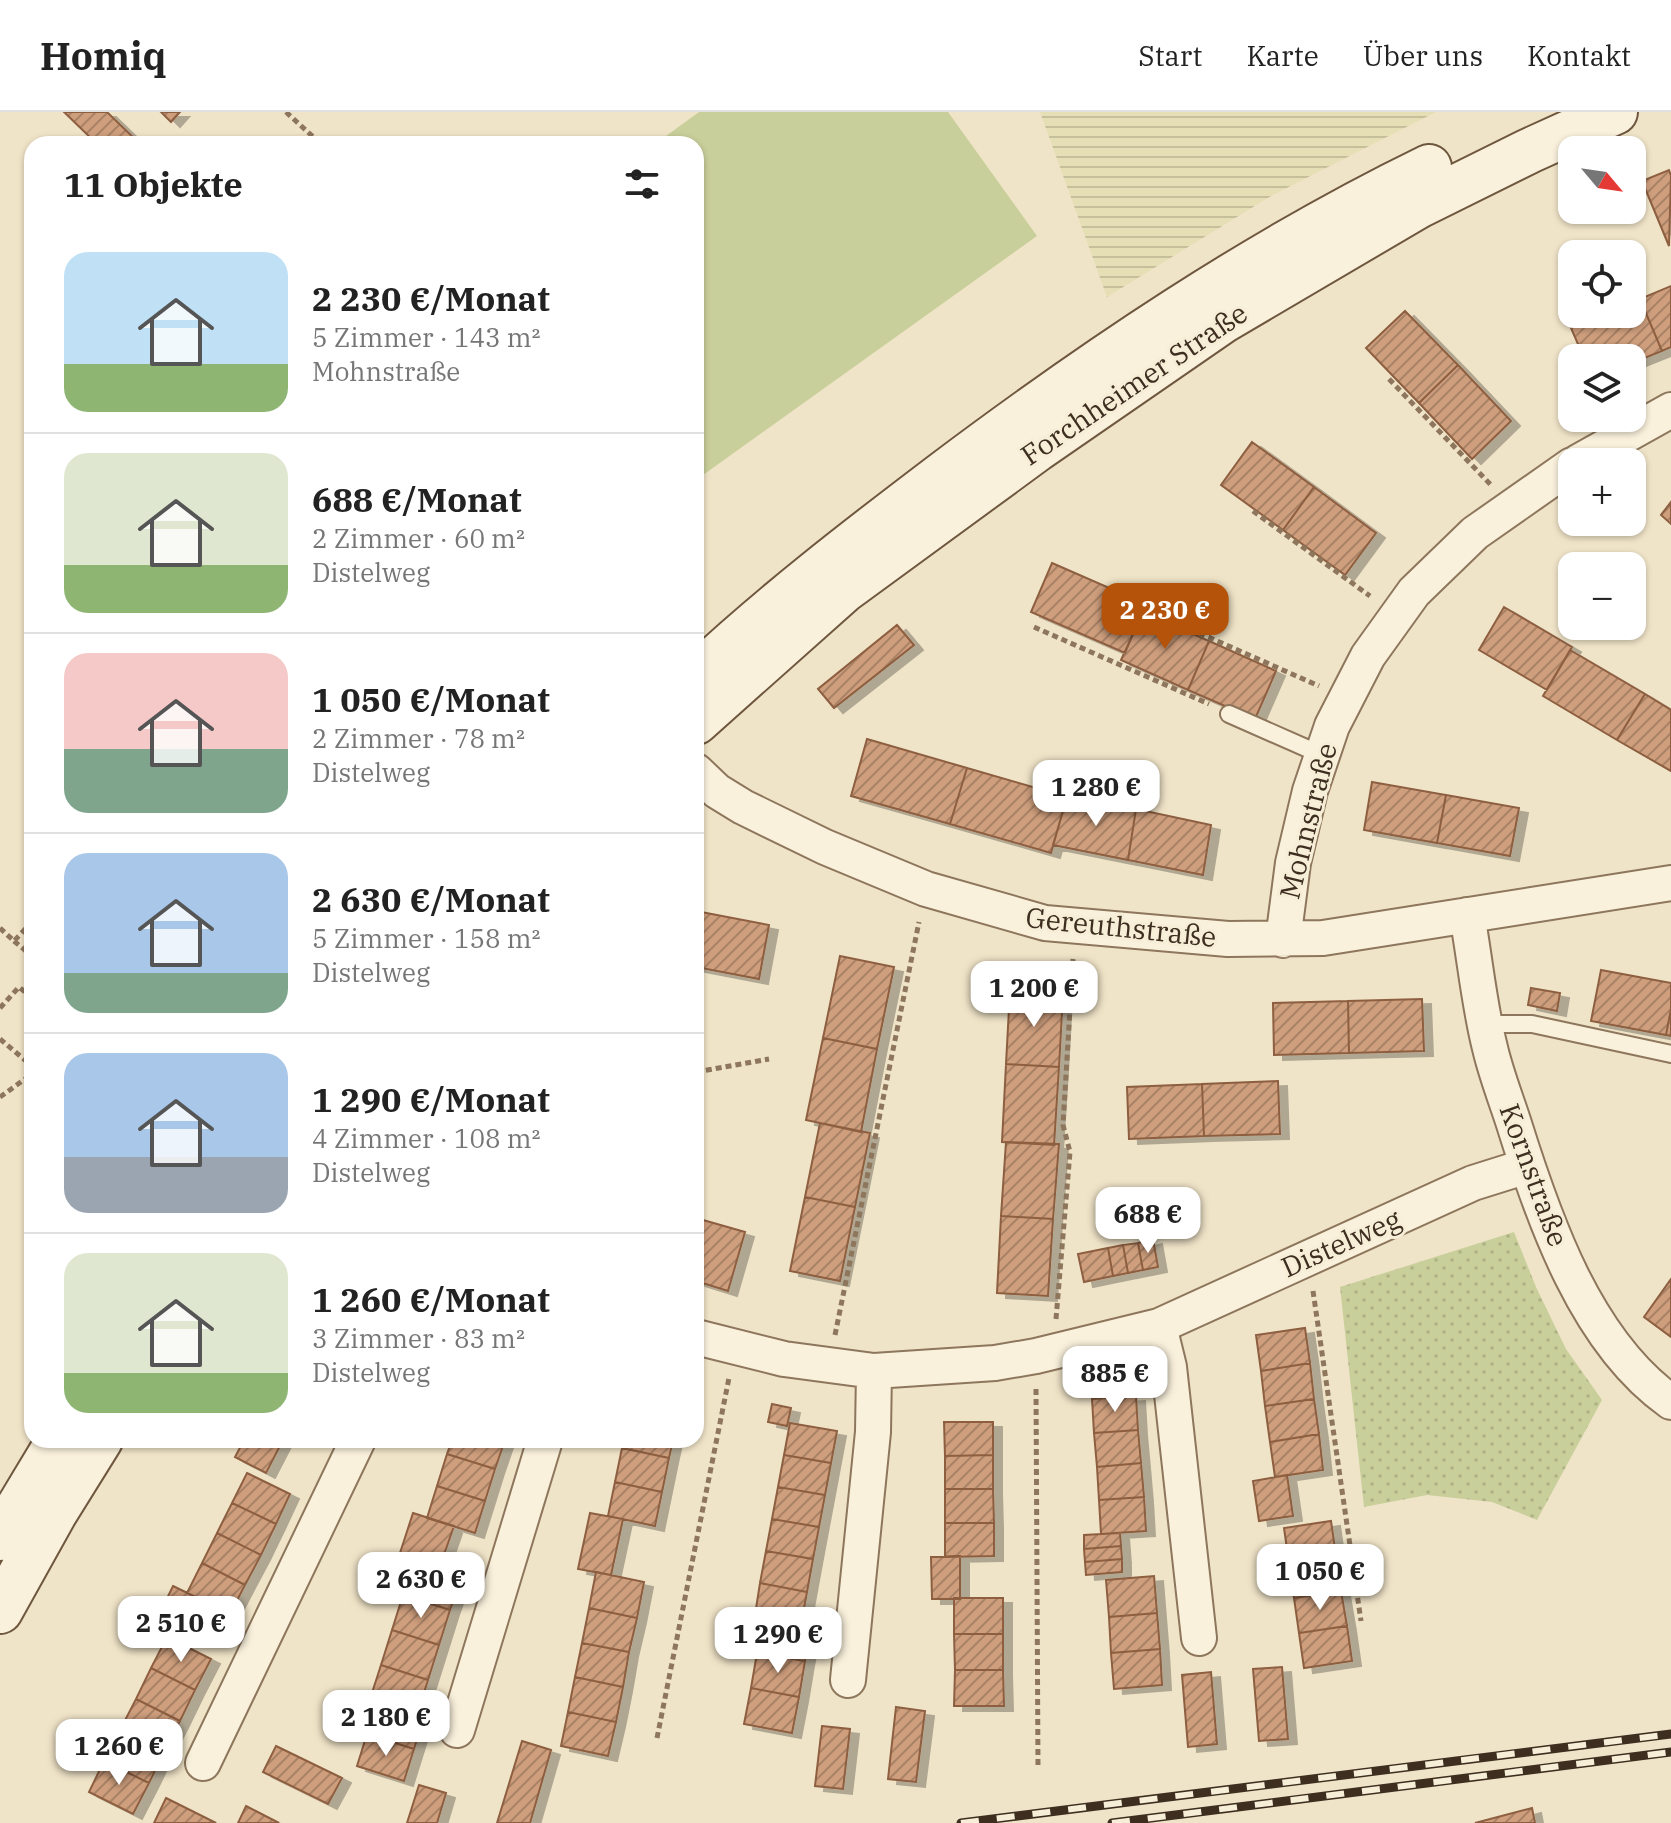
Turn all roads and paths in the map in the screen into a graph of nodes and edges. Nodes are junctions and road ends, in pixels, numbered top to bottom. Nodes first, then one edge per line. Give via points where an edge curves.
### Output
1 (286, 112) edge
2 (1543, 112) edge
3 (1615, 112) edge
4 (312, 136) edge
5 (1389, 379) dead end
6 (1671, 410) edge
7 (1603, 448) edge
8 (1558, 475) edge
9 (1512, 507) junction
10 (1253, 511) dead end
11 (1397, 616) junction
12 (1181, 625) dead end
13 (1034, 627) dead end
14 (704, 669) edge
15 (1346, 699) junction
16 (1229, 714) joint
17 (704, 715) edge
18 (1322, 755) junction
19 (704, 779) edge
20 (1671, 883) edge
21 (926, 889) junction
22 (1467, 915) junction
23 (1075, 926) junction
24 (0, 928) edge
25 (24, 930) edge
26 (1283, 940) junction
27 (14, 941) junction
28 (24, 949) edge
29 (24, 991) edge
30 (0, 1008) edge
31 (1486, 1024) junction
32 (0, 1039) edge
33 (1671, 1054) edge
34 (24, 1059) edge
35 (769, 1059) dead end
36 (704, 1071) edge
37 (24, 1080) edge
38 (0, 1097) edge
39 (1527, 1166) junction
40 (1314, 1294) dead end
41 (1159, 1326) junction
42 (704, 1339) edge
43 (735, 1348) junction
44 (1045, 1354) junction
45 (828, 1366) junction
46 (874, 1371) junction
47 (1671, 1402) edge
48 (55, 1448) edge
49 (91, 1448) edge
50 (354, 1448) edge
51 (543, 1448) edge
52 (30, 1500) junction
53 (0, 1538) edge
54 (0, 1611) edge
55 (1361, 1621) dead end
56 (1199, 1638) dead end
57 (848, 1680) dead end
58 (457, 1730) dead end
59 (657, 1738) dead end
60 (203, 1763) dead end
61 (1038, 1769) dead end

1 - 4 path
2 - 14 street, Forchheimer Straße via 1405,179 1196,299 1014,420 827,562
3 - 17 street, Forchheimer Straße via 1418,206 1224,320 843,591
5 - 9 path
6 - 7 street
8 - 9 street, Mohnstraße
9 - 11 street, Mohnstraße via 1475,533 1414,592
10 - 11 path
11 - 15 street, Mohnstraße
12 - 15 path
13 - 16 path
15 - 18 street, Mohnstraße
16 - 18 lane
18 - 26 street, Mohnstraße via 1293,863
19 - 21 street, Gereuthstraße via 743,807
20 - 22 street, Gereuthstraße
21 - 23 street, Gereuthstraße via 1045,923
21 - 45 path
22 - 26 street, Gereuthstraße
22 - 31 street, Kornstraße
23 - 26 street, Gereuthstraße
23 - 44 path via 1063,1125 1070,1152
24 - 27 path
25 - 27 path
27 - 28 path
29 - 30 path via 19,987
31 - 33 lane via 1532,1024
31 - 39 street, Kornstraße
32 - 34 path
35 - 36 path
37 - 38 path
39 - 41 street, Distelweg via 1473,1183
39 - 47 street, Kornstraße via 1580,1291 1616,1351
40 - 55 path
41 - 44 street, Distelweg
41 - 56 street via 1169,1367
42 - 43 street, Distelweg
43 - 45 street, Distelweg
43 - 59 path
44 - 46 street, Distelweg via 995,1363
44 - 61 path
45 - 46 street, Distelweg
46 - 57 street via 873,1432
48 - 52 street
49 - 52 street
50 - 60 street
51 - 58 street
52 - 53 street
52 - 54 street

